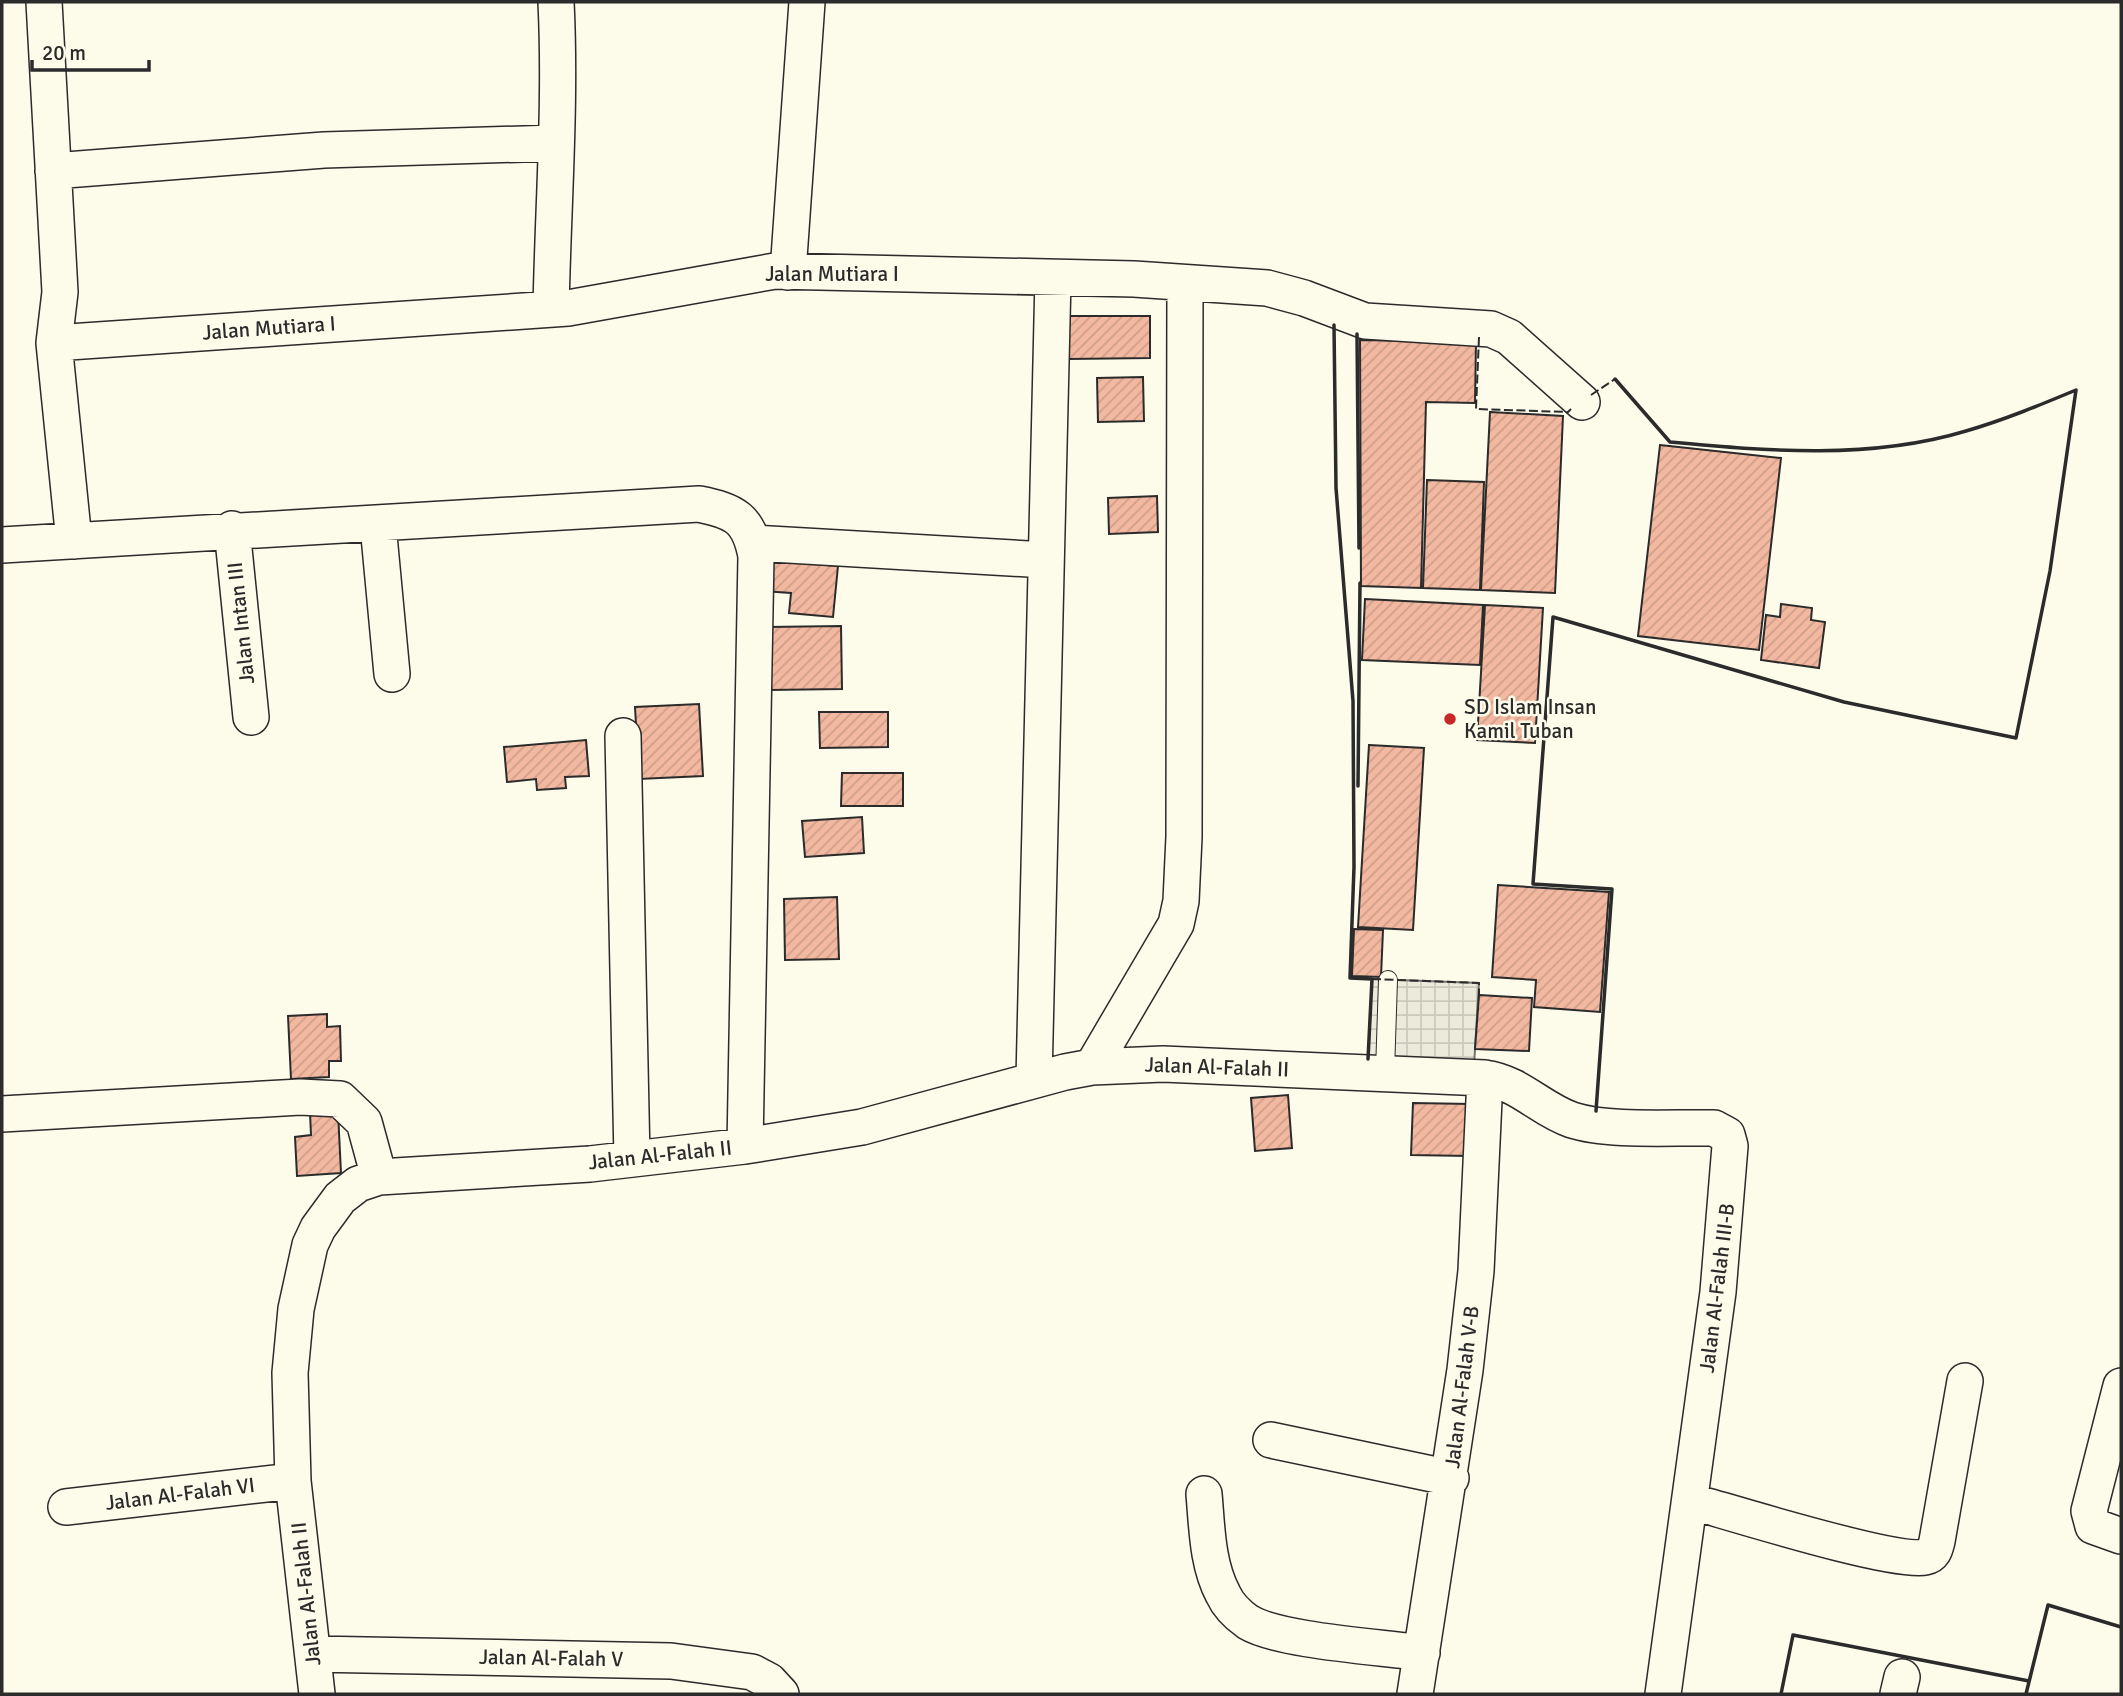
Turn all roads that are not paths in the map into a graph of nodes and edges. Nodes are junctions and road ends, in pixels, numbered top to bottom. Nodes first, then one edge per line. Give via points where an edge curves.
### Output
1 (44, 2) edge
2 (556, 2) edge
3 (807, 2) edge
4 (554, 143) junction
5 (53, 171) junction
6 (788, 272) junction
7 (1053, 278) junction
8 (1185, 284) junction
9 (551, 309) junction
10 (54, 343) junction
11 (1581, 402) dead end
12 (378, 525) junction
13 (232, 529) junction
14 (74, 541) junction
15 (753, 543) junction
16 (2, 545) edge
17 (1046, 560) junction
18 (392, 674) dead end
19 (251, 717) dead end
20 (623, 736) dead end
21 (1388, 980) dead end
22 (1092, 1067) junction
23 (1385, 1072) junction
24 (1485, 1078) junction
25 (1034, 1079) junction
26 (2, 1114) edge
27 (745, 1146) junction
28 (632, 1159) junction
29 (379, 1177) junction
30 (1965, 1381) dead end
31 (2121, 1386) edge
32 (1271, 1440) dead end
33 (1451, 1478) junction
34 (293, 1480) junction
35 (1204, 1494) dead end
36 (1690, 1501) junction
37 (66, 1507) dead end
38 (2121, 1536) edge
39 (1422, 1653) junction
40 (313, 1654) junction
41 (317, 1694) edge
42 (781, 1694) edge
43 (1415, 1694) edge
44 (1664, 1694) edge

1 - 5 street
2 - 4 street via 560,79
3 - 6 street
4 - 5 street via 324,150
4 - 9 street
5 - 10 street via 60,292
6 - 7 street, Jalan Mutiara I
6 - 9 street, Jalan Mutiara I
7 - 8 street, Jalan Mutiara I
7 - 17 street
8 - 11 street, Jalan Mutiara I via 1281,291 1365,321 1491,329 1509,337
8 - 22 street via 1181,901 1176,924
9 - 10 street, Jalan Mutiara I
10 - 14 street
12 - 13 street
12 - 15 street via 699,504 726,510 743,522
12 - 18 street
13 - 14 street
13 - 19 street, Jalan Intan III
14 - 16 street
15 - 17 street
15 - 27 street
17 - 25 street
20 - 28 street
21 - 23 lane
22 - 23 street, Jalan Al-Falah II via 1163,1064
22 - 25 street, Jalan Al-Falah II
23 - 24 street, Jalan Al-Falah II
24 - 33 street, Jalan Al-Falah V-B via 1476,1271
24 - 36 street, Jalan Al-Falah III-B via 1511,1084 1556,1112 1588,1124 1714,1128 1727,1135 1727,1214
25 - 27 street, Jalan Al-Falah II via 906,1118
26 - 29 street via 300,1097 340,1099 365,1122
27 - 28 street, Jalan Al-Falah II
28 - 29 street, Jalan Al-Falah II
29 - 34 street, Jalan Al-Falah II via 358,1184 333,1207 318,1228 303,1269 290,1373
30 - 36 street via 1937,1541 1928,1556 1880,1552
31 - 38 street via 2089,1511 2093,1526
32 - 33 street
33 - 39 street, Jalan Al-Falah V-B
34 - 37 street, Jalan Al-Falah VI
34 - 40 street, Jalan Al-Falah II
35 - 39 street via 1217,1580 1230,1605 1248,1622 1285,1634
36 - 44 street, Jalan Al-Falah III-B
39 - 43 street, Jalan Al-Falah V-B
40 - 41 street, Jalan Al-Falah II
40 - 42 street, Jalan Al-Falah V via 671,1661 752,1672

